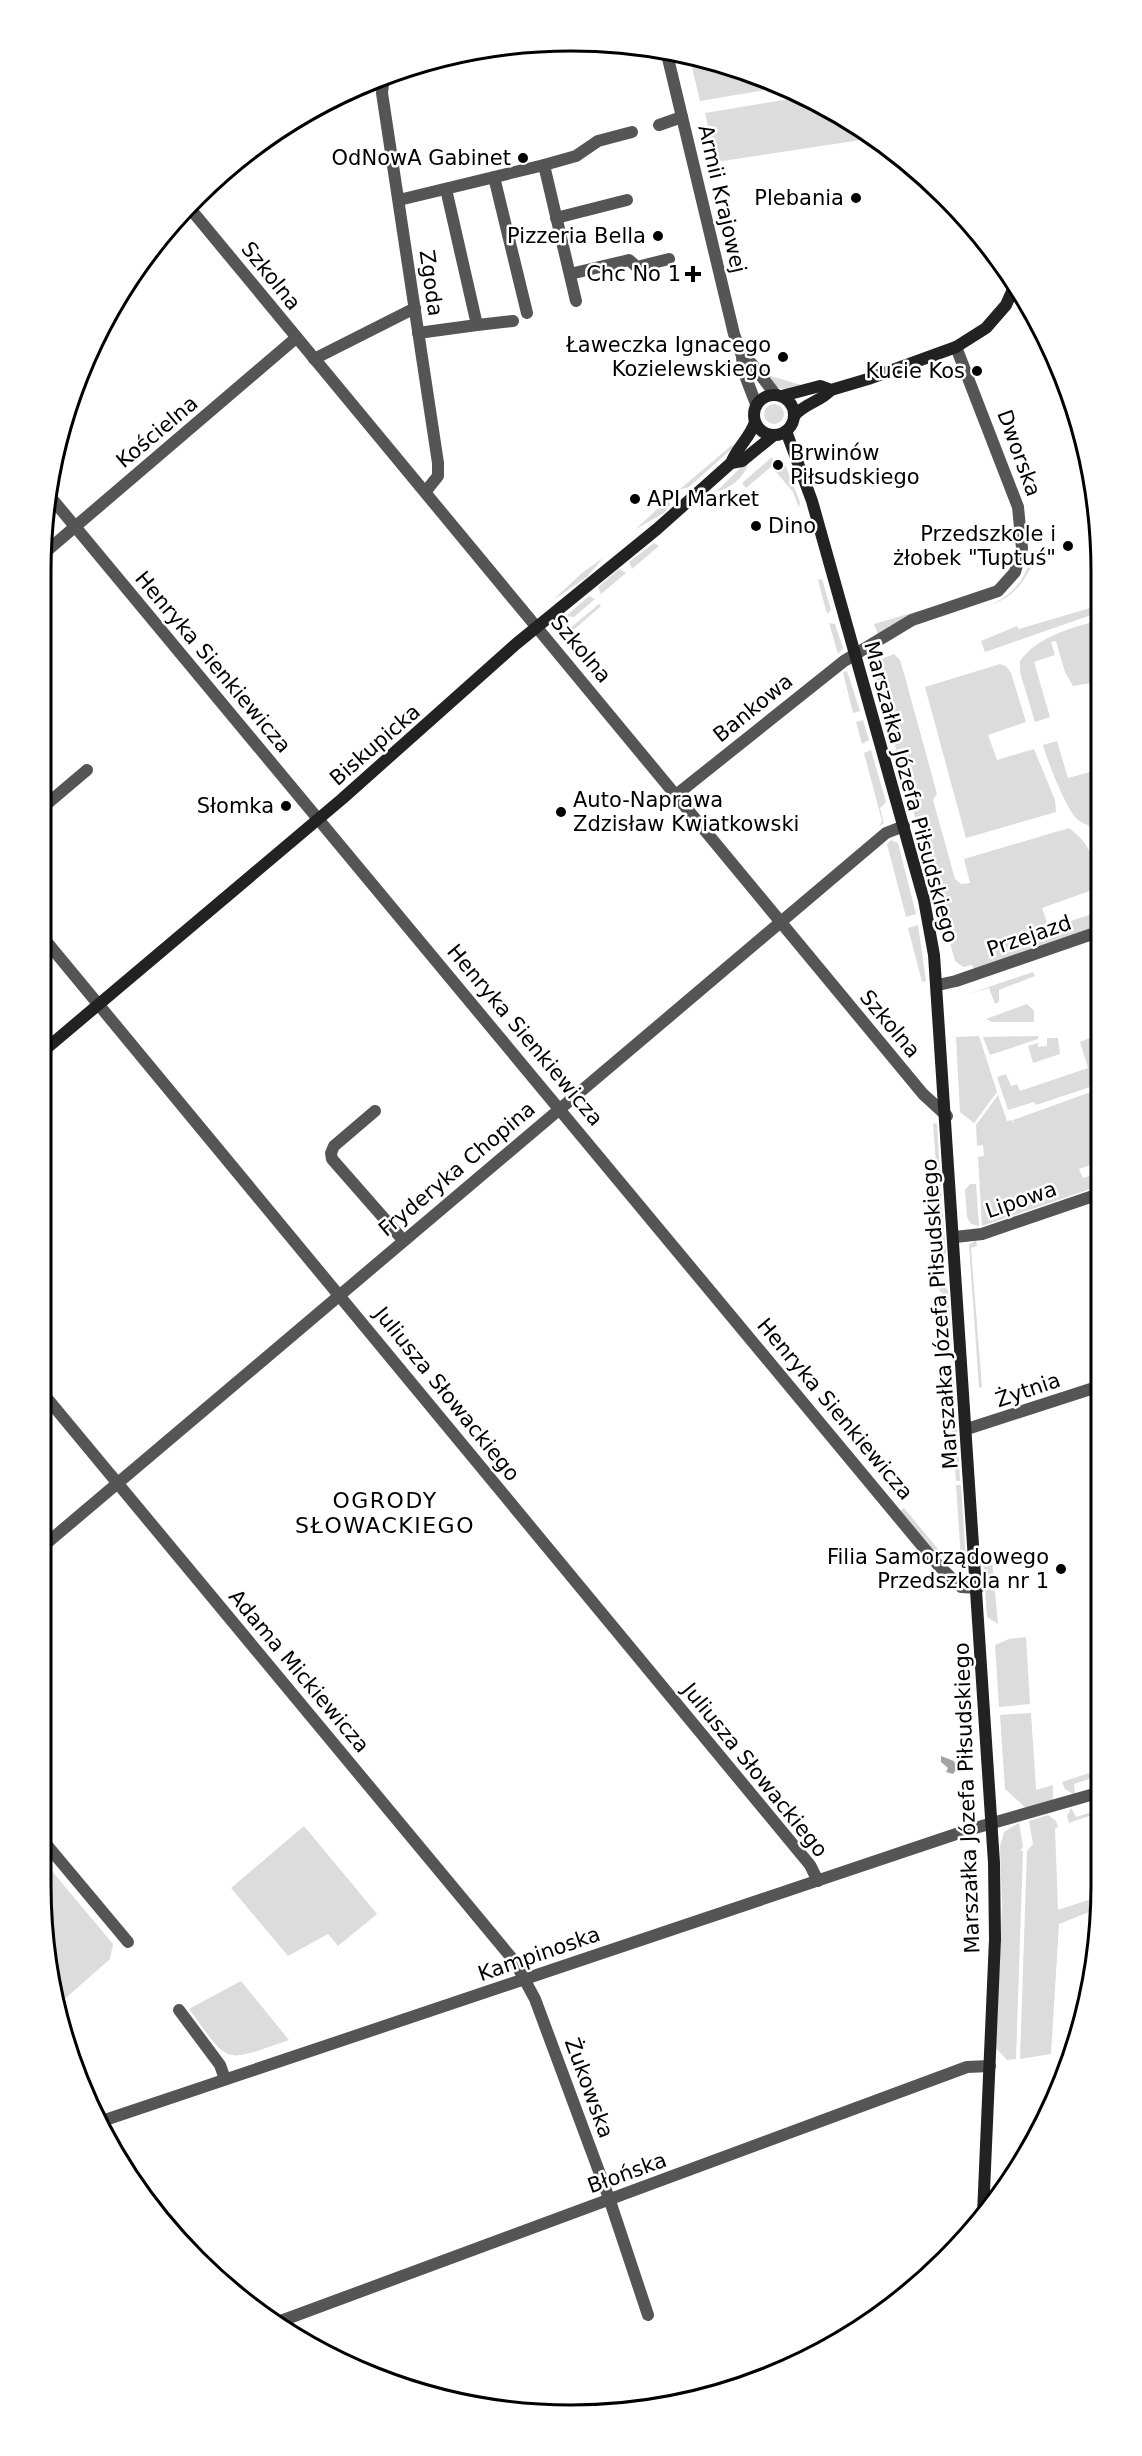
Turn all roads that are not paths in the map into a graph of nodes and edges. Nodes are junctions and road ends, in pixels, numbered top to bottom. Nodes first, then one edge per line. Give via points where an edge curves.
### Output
1 (668, 60) edge
2 (383, 87) edge
3 (682, 117) junction
4 (659, 125) dead end
5 (632, 132) dead end
6 (544, 165) junction
7 (494, 177) junction
8 (446, 189) junction
9 (399, 200) junction
10 (627, 200) dead end
11 (194, 213) edge
12 (556, 218) junction
13 (669, 259) dead end
14 (570, 274) junction
15 (1010, 294) edge
16 (576, 301) dead end
17 (415, 308) junction
18 (527, 313) dead end
19 (513, 321) dead end
20 (477, 325) junction
21 (418, 333) junction
22 (296, 338) junction
23 (956, 347) junction
24 (742, 356) junction
25 (314, 359) junction
26 (831, 390) junction
27 (778, 395) junction
28 (756, 404) junction
29 (794, 416) junction
30 (755, 422) junction
31 (780, 433) junction
32 (731, 462) junction
33 (426, 491) junction
34 (55, 502) edge
35 (76, 527) junction
36 (52, 547) edge
37 (537, 627) junction
38 (855, 654) junction
39 (87, 770) dead end
40 (676, 795) junction
41 (51, 800) edge
42 (319, 818) junction
43 (904, 826) junction
44 (780, 922) junction
45 (1091, 934) edge
46 (51, 948) edge
47 (938, 985) junction
48 (99, 1003) junction
49 (51, 1044) edge
50 (560, 1107) junction
51 (375, 1111) dead end
52 (947, 1116) junction
53 (1091, 1197) edge
54 (955, 1237) junction
55 (403, 1240) junction
56 (339, 1294) junction
57 (1091, 1389) edge
58 (51, 1404) edge
59 (968, 1429) junction
60 (117, 1483) junction
61 (51, 1539) edge
62 (978, 1588) junction
63 (1091, 1795) edge
64 (992, 1824) junction
65 (51, 1851) edge
66 (818, 1881) junction
67 (128, 1942) dead end
68 (525, 1978) junction
69 (179, 2010) dead end
70 (990, 2066) junction
71 (225, 2079) junction
72 (107, 2119) edge
73 (610, 2201) junction
74 (984, 2203) edge
75 (648, 2315) dead end
76 (286, 2319) edge

1 - 3 street, Armii Krajowej
2 - 9 street, Zgoda
3 - 4 street
3 - 24 street, Armii Krajowej
5 - 6 street via 598,141 576,156
6 - 7 street
6 - 12 street
7 - 8 street
7 - 18 street
8 - 9 street
8 - 20 street
9 - 17 street, Zgoda
10 - 12 street
11 - 22 street, Szkolna
12 - 14 street
13 - 14 street via 637,267 629,260
14 - 16 street
15 - 23 street via 986,328
17 - 21 street, Zgoda
17 - 25 street
19 - 20 street
20 - 21 street
21 - 33 street, Zgoda via 438,463 438,476
22 - 25 street, Szkolna
22 - 35 street, Kościelna
23 - 26 street
23 - 38 street, Dworska via 1018,507 1022,536 1019,565 998,591 912,620
24 - 27 street, Armii Krajowej
24 - 28 street, Armii Krajowej
25 - 33 street, Szkolna
26 - 27 street via 820,386
26 - 29 street
27 - 28 street via 764,396
27 - 29 street via 791,404
28 - 30 street
29 - 31 street
30 - 31 street via 761,430
30 - 32 street, Biskupicka
31 - 32 street, Biskupicka via 742,460
31 - 38 street, Marszałka Józefa Piłsudskiego via 808,490
32 - 37 street, Biskupicka via 650,535
33 - 37 street, Szkolna
34 - 35 street, Henryka Sienkiewicza
35 - 36 street, Kościelna
35 - 42 street, Henryka Sienkiewicza
37 - 40 street, Szkolna
37 - 42 street, Biskupicka
38 - 40 street, Bankowa
38 - 43 street, Marszałka Józefa Piłsudskiego
39 - 41 street
40 - 44 street, Szkolna
42 - 48 street, Biskupicka
42 - 50 street, Henryka Sienkiewicza
43 - 44 street, Fryderyka Chopina via 886,833
43 - 47 street, Marszałka Józefa Piłsudskiego via 930,929
44 - 50 street, Fryderyka Chopina
44 - 52 street, Szkolna via 923,1094
45 - 47 street, Przejazd
46 - 48 street, Juliusza Słowackiego
47 - 52 street, Marszałka Józefa Piłsudskiego
48 - 49 street, Biskupicka
48 - 56 street, Juliusza Słowackiego
50 - 55 street, Fryderyka Chopina
50 - 62 street, Henryka Sienkiewicza via 938,1565 961,1587
51 - 55 street via 334,1146 332,1159
52 - 54 street, Marszałka Józefa Piłsudskiego
53 - 54 street, Lipowa via 982,1234
54 - 59 street, Marszałka Józefa Piłsudskiego
55 - 56 street, Fryderyka Chopina
56 - 60 street, Fryderyka Chopina
56 - 66 street, Juliusza Słowackiego via 810,1865
57 - 59 street, Żytnia
58 - 60 street, Adama Mickiewicza
59 - 62 street, Marszałka Józefa Piłsudskiego
60 - 61 street, Fryderyka Chopina
60 - 68 street, Adama Mickiewicza
62 - 64 street, Marszałka Józefa Piłsudskiego
63 - 64 street, Kampinoska
64 - 66 street, Kampinoska
64 - 70 street, Marszałka Józefa Piłsudskiego via 996,1901
65 - 67 street
66 - 68 street, Kampinoska
68 - 71 street, Kampinoska
68 - 73 street, Żukowska
69 - 71 street via 220,2065
70 - 73 street, Błońska via 967,2067
70 - 74 street, Marszałka Józefa Piłsudskiego
71 - 72 street, Kampinoska
73 - 75 street, Żukowska
73 - 76 street, Błońska

